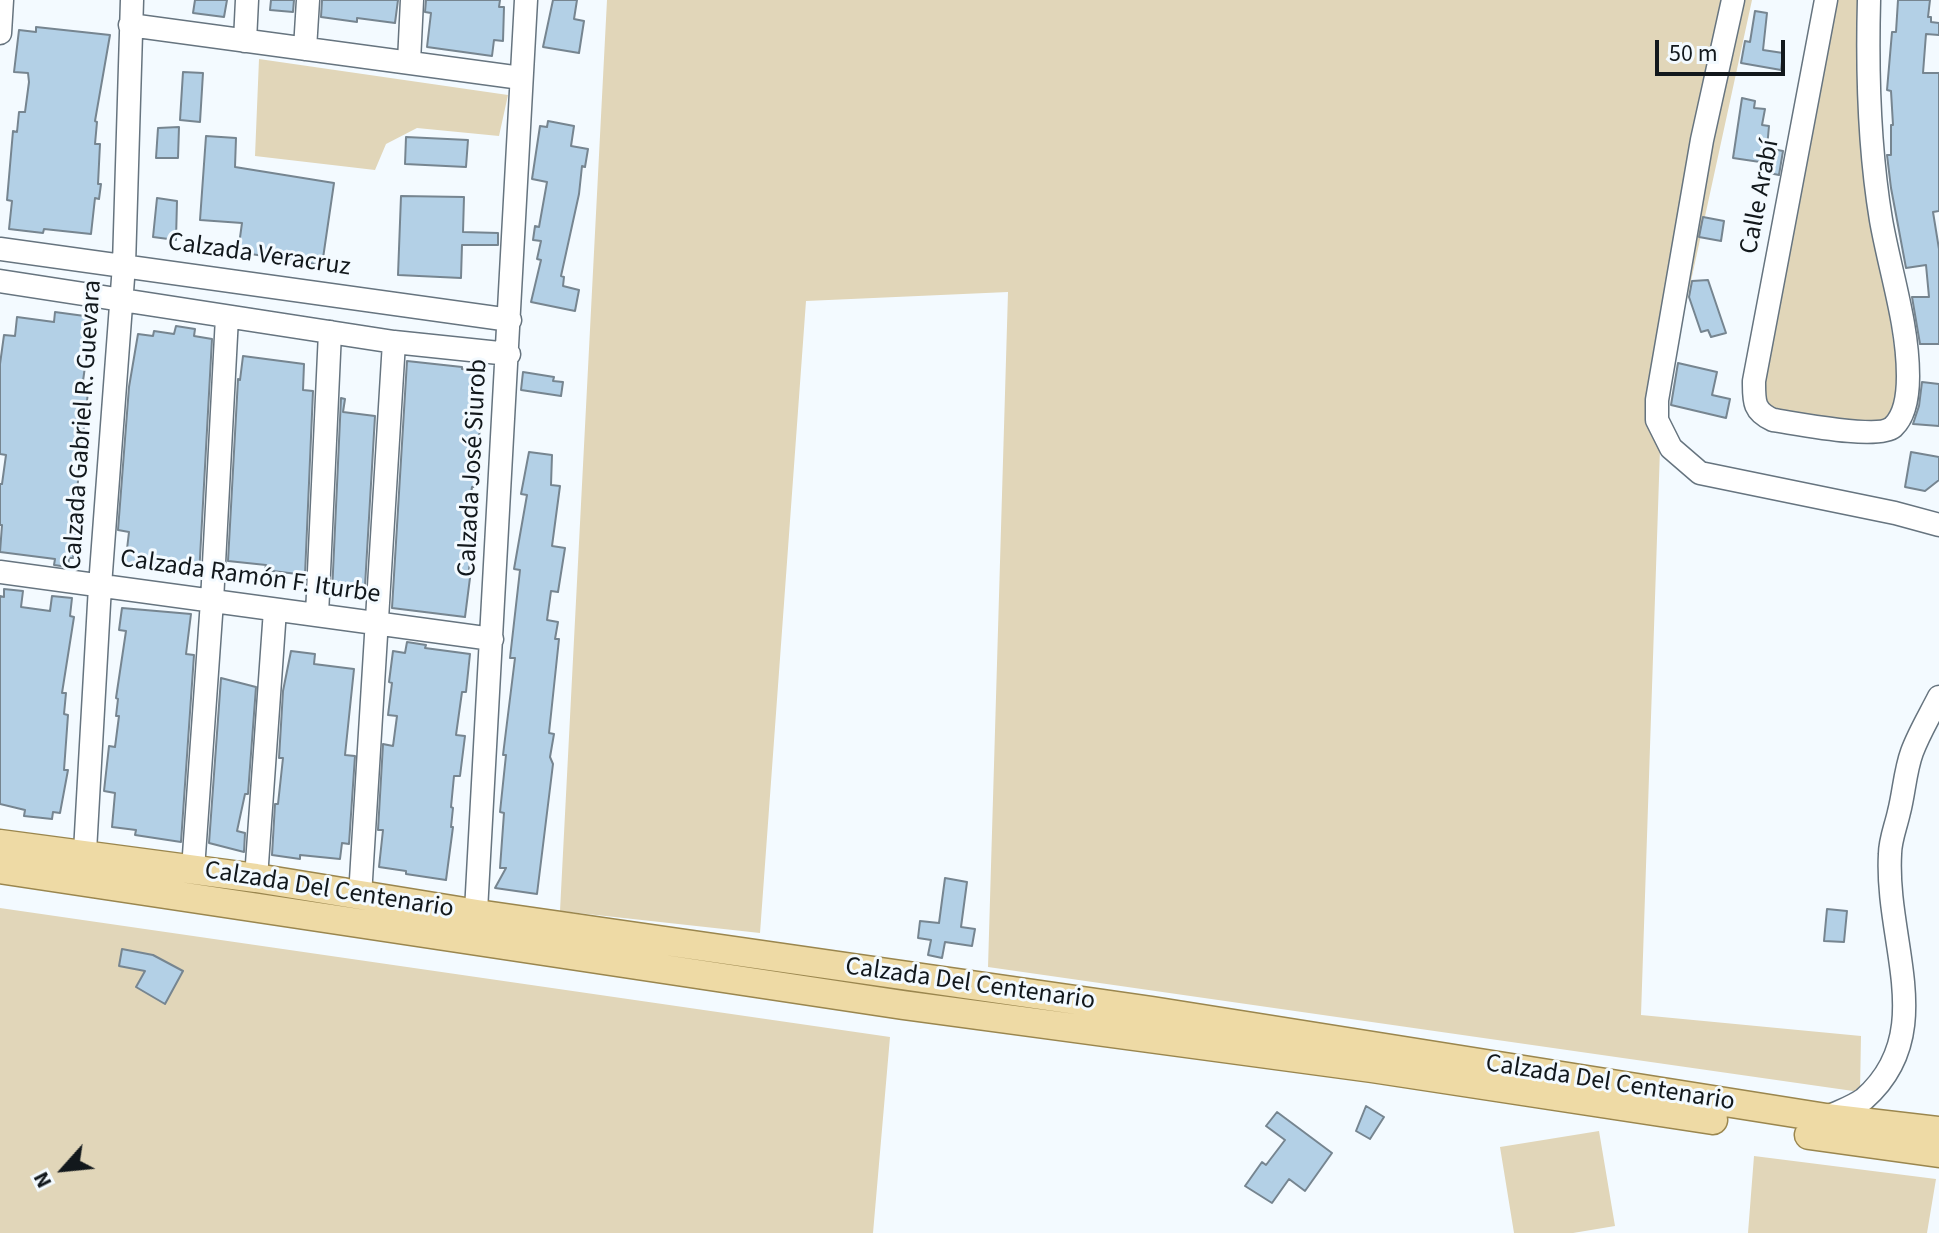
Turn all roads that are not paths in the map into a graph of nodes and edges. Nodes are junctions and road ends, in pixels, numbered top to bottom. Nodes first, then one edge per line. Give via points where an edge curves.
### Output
1 (2, 0) edge
2 (132, 0) edge
3 (247, 0) edge
4 (308, 0) edge
5 (412, 0) edge
6 (526, 0) edge
7 (1733, 0) edge
8 (1826, 0) edge
9 (1869, 0) edge
10 (130, 25) junction
11 (0, 33) edge
12 (245, 41) junction
13 (305, 49) junction
14 (409, 62) junction
15 (521, 78) junction
16 (0, 249) edge
17 (124, 265) junction
18 (0, 281) edge
19 (122, 301) junction
20 (227, 317) junction
21 (510, 320) junction
22 (330, 332) junction
23 (394, 342) junction
24 (509, 354) junction
25 (1939, 525) edge
26 (0, 572) edge
27 (100, 586) junction
28 (212, 601) junction
29 (275, 610) junction
30 (317, 615) junction
31 (376, 623) junction
32 (492, 639) junction
33 (1939, 697) edge
34 (0, 844) edge
35 (84, 853) junction
36 (0, 869) edge
37 (193, 869) junction
38 (256, 878) junction
39 (85, 882) junction
40 (360, 896) junction
41 (475, 927) junction
42 (1826, 1118) junction
43 (1771, 1120) junction
44 (1939, 1131) edge
45 (1939, 1153) edge

1 - 11 street
2 - 10 street, Calzada Gabriel R. Guevara
3 - 12 street
4 - 13 street
5 - 14 street
6 - 15 street, Calzada José Siurob
7 - 25 street via 1702,140 1657,420 1671,448 1700,473
8 - 9 street, Calle Arabí via 1754,381 1754,406 1773,420 1874,434 1891,429 1904,412 1908,377 1880,216 1871,120
10 - 12 street
10 - 17 street, Calzada Gabriel R. Guevara
12 - 13 street
13 - 14 street
14 - 15 street
15 - 21 street, Calzada José Siurob
16 - 17 street, Calzada Veracruz
17 - 19 street, Calzada Gabriel R. Guevara
17 - 21 street, Calzada Veracruz
18 - 19 street
19 - 20 street
19 - 27 street, Calzada Gabriel R. Guevara
20 - 22 street
20 - 28 street
21 - 24 street, Calzada José Siurob
22 - 23 street
22 - 30 street
23 - 24 street
23 - 31 street
24 - 32 street, Calzada José Siurob
26 - 27 street, Calzada Ramón F. Iturbe
27 - 28 street, Calzada Ramón F. Iturbe
27 - 35 street, Calzada Gabriel R. Guevara
28 - 29 street, Calzada Ramón F. Iturbe
28 - 37 street
29 - 30 street, Calzada Ramón F. Iturbe
29 - 38 street
30 - 31 street, Calzada Ramón F. Iturbe
31 - 32 street, Calzada Ramón F. Iturbe
31 - 40 street
32 - 41 street, Calzada José Siurob
33 - 42 street via 1912,752 1889,852 1891,901 1914,1012 1911,1035 1887,1080 1862,1101
34 - 35 main road, Calzada Del Centenario
35 - 37 main road, Calzada Del Centenario
35 - 39 street, Calzada Gabriel R. Guevara
36 - 39 main road, Calzada Del Centenario
37 - 38 main road, Calzada Del Centenario
38 - 40 main road, Calzada Del Centenario
39 - 41 main road, Calzada Del Centenario
40 - 41 main road, Calzada Del Centenario
41 - 43 main road, Calzada Del Centenario via 903,1005
42 - 43 main road, Calzada Del Centenario
42 - 44 main road, Calzada Del Centenario
43 - 45 main road, Calzada Del Centenario

